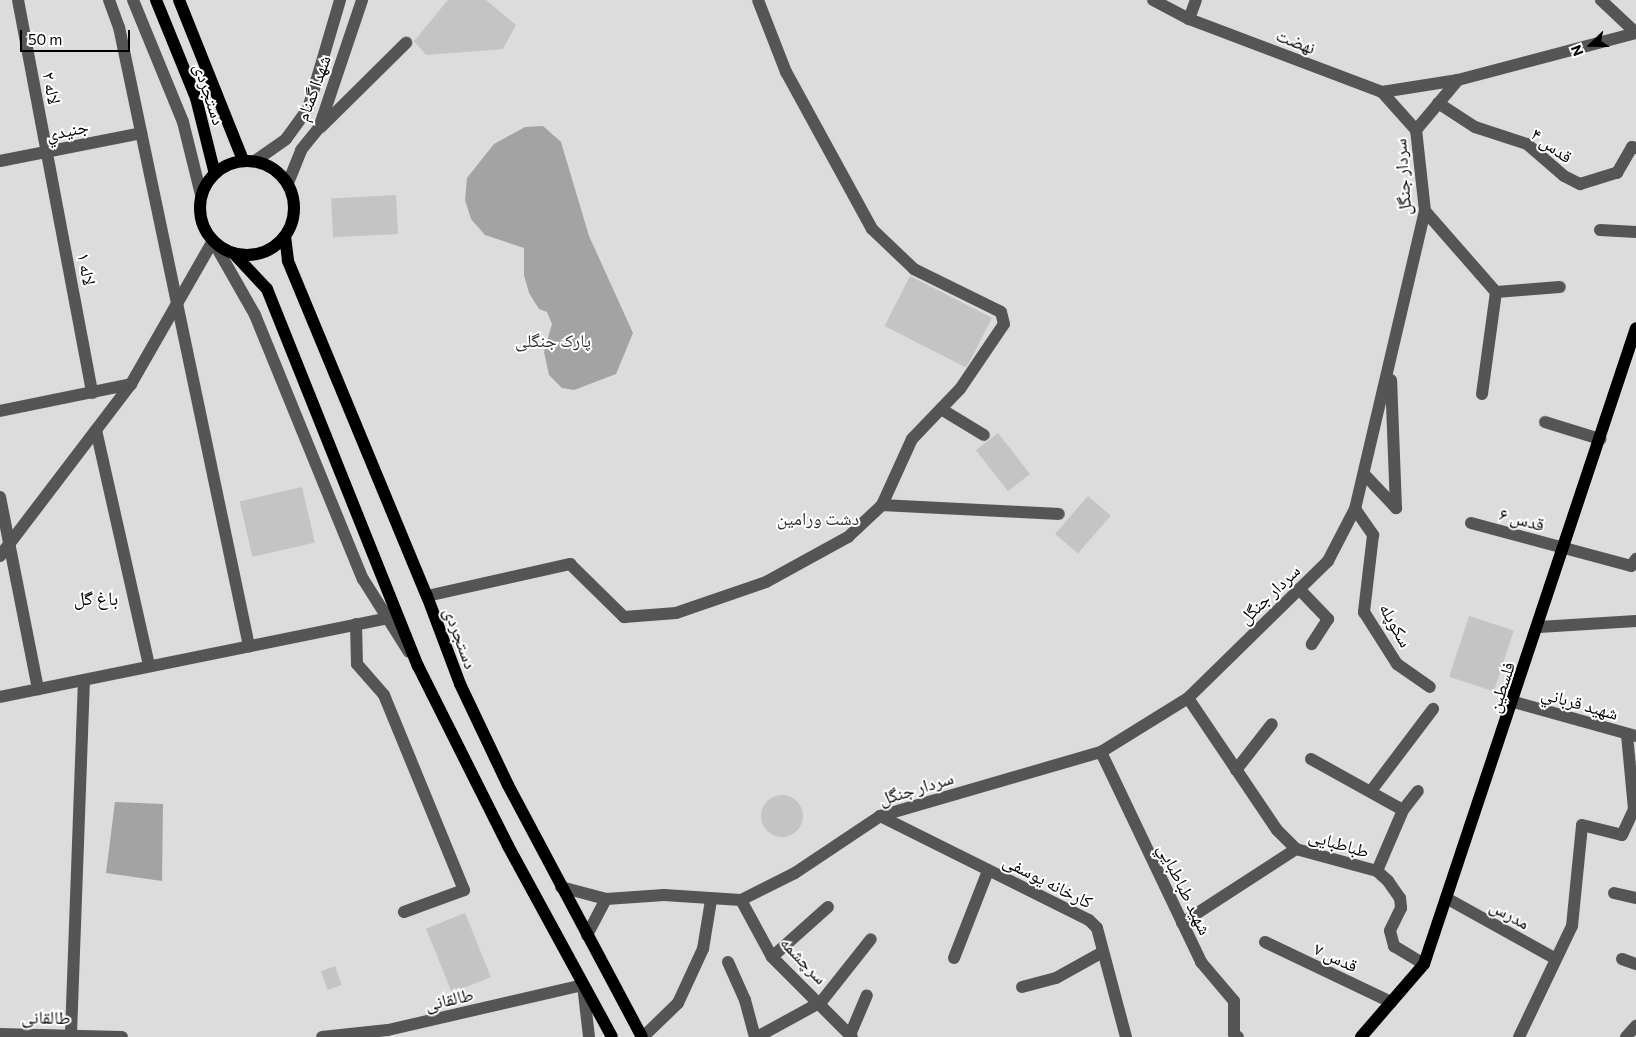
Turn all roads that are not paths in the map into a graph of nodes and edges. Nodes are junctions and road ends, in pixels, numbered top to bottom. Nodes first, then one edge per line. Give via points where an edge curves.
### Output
1 (18, 0) edge
2 (109, 0) edge
3 (133, 0) edge
4 (156, 0) edge
5 (179, 0) edge
6 (340, 0) edge
7 (362, 0) edge
8 (758, 0) edge
9 (1153, 0) edge
10 (1196, 0) edge
11 (1601, 0) edge
12 (1189, 19) junction
13 (1636, 33) edge
14 (406, 43) dead end
15 (1458, 80) junction
16 (1382, 92) junction
17 (1438, 103) junction
18 (319, 128) junction
19 (1416, 130) junction
20 (141, 133) junction
21 (1636, 148) edge
22 (47, 152) junction
23 (0, 161) edge
24 (249, 161) junction
25 (215, 174) junction
26 (288, 183) junction
27 (201, 195) junction
28 (1425, 210) junction
29 (1600, 230) dead end
30 (1636, 232) edge
31 (285, 236) junction
32 (213, 241) junction
33 (236, 256) junction
34 (1560, 287) dead end
35 (1496, 292) junction
36 (177, 304) junction
37 (1636, 328) edge
38 (1390, 364) junction
39 (131, 384) junction
40 (92, 393) junction
41 (1482, 394) dead end
42 (941, 409) junction
43 (0, 412) edge
44 (1544, 422) dead end
45 (96, 430) junction
46 (984, 435) dead end
47 (1600, 438) junction
48 (1364, 474) junction
49 (0, 498) edge
50 (882, 505) junction
51 (1354, 509) junction
52 (1059, 514) dead end
53 (1471, 523) dead end
54 (9, 544) junction
55 (1564, 548) junction
56 (0, 556) edge
57 (1636, 559) edge
58 (1299, 589) junction
59 (427, 596) junction
60 (387, 618) junction
61 (1636, 622) edge
62 (356, 624) junction
63 (1539, 627) junction
64 (1312, 644) dead end
65 (249, 646) junction
66 (149, 666) junction
67 (418, 666) junction
68 (84, 680) junction
69 (1430, 687) dead end
70 (38, 689) junction
71 (0, 697) edge
72 (1188, 698) junction
73 (1514, 702) junction
74 (1433, 709) dead end
75 (1272, 724) dead end
76 (1631, 736) edge
77 (1101, 752) junction
78 (1311, 759) dead end
79 (1236, 770) junction
80 (1633, 776) edge
81 (1371, 791) junction
82 (1418, 791) dead end
83 (1403, 810) junction
84 (880, 816) junction
85 (1296, 849) junction
86 (988, 870) junction
87 (1377, 871) junction
88 (561, 887) junction
89 (1614, 893) dead end
90 (1636, 898) edge
91 (606, 899) junction
92 (1448, 899) junction
93 (712, 900) junction
94 (740, 900) junction
95 (828, 907) dead end
96 (404, 912) dead end
97 (1182, 923) junction
98 (587, 934) junction
99 (871, 939) dead end
100 (1265, 942) dead end
101 (1103, 952) junction
102 (772, 957) junction
103 (954, 958) dead end
104 (1554, 958) junction
105 (1622, 959) dead end
106 (728, 962) dead end
107 (1424, 964) junction
108 (1636, 964) edge
109 (583, 985) junction
110 (1022, 987) dead end
111 (867, 995) dead end
112 (821, 1002) junction
113 (1391, 1002) junction
114 (1636, 1026) edge
115 (0, 1034) edge
116 (71, 1034) junction
117 (92, 1036) edge
118 (851, 1036) edge
119 (122, 1037) edge
120 (322, 1037) edge
121 (590, 1037) edge
122 (612, 1037) edge
123 (643, 1037) edge
124 (756, 1037) edge
125 (1126, 1037) edge
126 (1238, 1037) edge
127 (1361, 1037) edge
128 (1519, 1037) edge
129 (1626, 1037) edge

1 - 22 street, لاله ۲
2 - 20 street
3 - 27 street via 183,122
4 - 25 main road, دستجردی via 196,98
5 - 24 main road, دستجردی
6 - 24 street, شهدا گمنام via 308,109 286,139
7 - 18 street, شهدا گمنام
8 - 42 street via 795,89 872,229 914,269 1001,312 1004,324 960,389
9 - 12 street, نهضت
10 - 12 street
11 - 13 street
12 - 16 street, نهضت
13 - 15 street
14 - 18 street
15 - 16 street
15 - 17 street, سردار جنگل
16 - 19 street, نهضت
17 - 19 street, سردار جنگل
17 - 21 street, قدس ۴ via 1475,126 1527,144 1564,176 1580,184 1617,173 1632,148
18 - 26 street, شهدا گمنام via 302,150
19 - 28 street, سردار جنگل
20 - 22 street, جنيدي
20 - 36 street
22 - 23 street, جنيدي
22 - 40 street, لاله ۱
24 - 25 main road
24 - 26 main road via 273,169
25 - 27 main road
26 - 31 main road via 294,210
27 - 32 main road via 202,220
28 - 35 street
28 - 38 street, سردار جنگل
29 - 30 street
31 - 33 main road via 268,250
31 - 59 main road, دستجردی via 288,261
32 - 33 main road
32 - 36 street
32 - 60 street via 255,315 363,579
33 - 67 main road via 267,289
34 - 35 street
35 - 41 street
36 - 39 street
36 - 65 street
37 - 47 main road, فلسطین
38 - 48 street, سردار جنگل
38 - 48 street via 1396,508
39 - 40 street
39 - 45 street
40 - 43 street
42 - 46 street
42 - 50 street via 912,439
44 - 47 street
45 - 54 street
45 - 66 street
47 - 55 main road, فلسطین
48 - 51 street, سردار جنگل
49 - 54 street
50 - 52 street
50 - 59 street via 848,537 766,582 676,613 624,617 570,564
51 - 58 street, سردار جنگل via 1328,561
51 - 69 street, سکوپله via 1373,535 1364,612 1397,664
53 - 55 street, قدس ۶
54 - 56 street
54 - 70 street
55 - 57 street, قدس ۶ via 1631,566
55 - 63 main road, فلسطین
58 - 64 street via 1328,619
58 - 72 street, سردار جنگل
59 - 88 main road, دستجردی via 460,684
60 - 62 street
60 - 67 street
61 - 63 street
62 - 65 street
62 - 96 street via 357,664 384,696 464,890
63 - 73 main road, فلسطین
65 - 66 street
66 - 68 street
67 - 109 main road
68 - 70 street
68 - 116 street
70 - 71 street
72 - 77 street, سردار جنگل
72 - 79 street, طباطبایی
73 - 76 street, شهيد قرباني
73 - 92 main road, فلسطین
74 - 81 street
75 - 79 street
76 - 80 street
77 - 84 street, سردار جنگل
77 - 97 street, شهيد طباطبايي
78 - 81 street
79 - 85 street, طباطبایی via 1276,830
80 - 104 street via 1634,809 1622,834 1582,825 1572,926
81 - 83 street
82 - 83 street
83 - 87 street
84 - 86 street, کارخانه یوسفی
84 - 94 street, سردار جنگل via 795,873
85 - 87 street, طباطبایی
85 - 97 street
86 - 101 street, کارخانه یوسفی via 1089,920 1097,928
86 - 103 street
87 - 107 street, طباطبایی via 1400,898 1401,908 1390,931 1394,946
88 - 91 street, سردار جنگل
88 - 98 main road, دستجردی
89 - 90 street
91 - 93 street, سردار جنگل via 664,895
91 - 98 street
92 - 104 street, مدرس
92 - 107 main road, فلسطین
93 - 94 street, سردار جنگل
93 - 123 street via 703,949 678,1002
94 - 102 street, سرچشمه
95 - 102 street
97 - 126 street, شهيد طباطبايي via 1201,962 1234,1001 1234,1034
98 - 123 main road, دستجردی
99 - 112 street
100 - 113 street, قدس ۷
101 - 110 street via 1056,978
101 - 125 street, کارخانه یوسفی
102 - 112 street, سرچشمه
104 - 128 street
105 - 108 street
106 - 124 street via 745,1000
107 - 113 main road, فلسطین
109 - 120 street, طالقانی via 388,1030
109 - 121 street
109 - 122 main road
111 - 118 street
112 - 118 street, سرچشمه
112 - 124 street
113 - 127 main road, فلسطین
114 - 129 street
115 - 116 street, طالقانی
116 - 117 street, طالقانی
117 - 119 street, طالقانی

